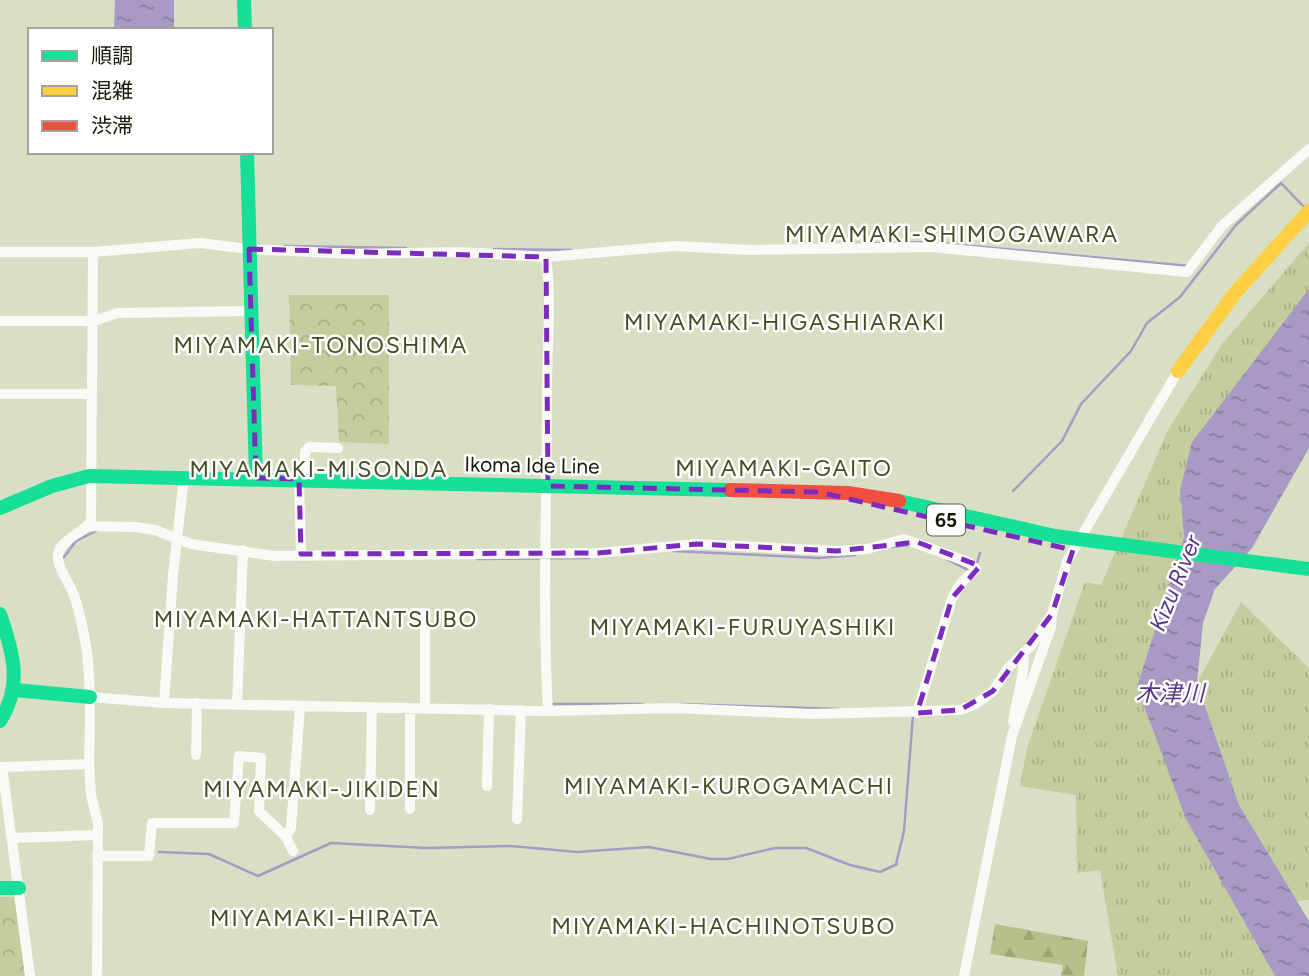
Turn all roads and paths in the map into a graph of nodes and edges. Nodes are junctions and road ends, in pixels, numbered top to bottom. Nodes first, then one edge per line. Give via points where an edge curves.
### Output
1 (244, 0) edge
2 (245, 28) edge
3 (1309, 149) edge
4 (247, 154) edge
5 (1309, 211) edge
6 (249, 249) junction
7 (0, 252) edge
8 (93, 253) junction
9 (546, 257) junction
10 (252, 311) junction
11 (0, 321) edge
12 (94, 321) junction
13 (1178, 371) joint
14 (0, 394) edge
15 (91, 394) junction
16 (338, 448) dead end
17 (89, 476) junction
18 (184, 477) junction
19 (256, 478) junction
20 (302, 479) junction
21 (548, 486) junction
22 (0, 508) edge
23 (89, 526) junction
24 (177, 539) junction
25 (1083, 547) junction
26 (243, 550) junction
27 (300, 554) junction
28 (543, 554) junction
29 (1309, 569) edge
30 (1309, 580) edge
31 (414, 612) dead end
32 (0, 614) edge
33 (1052, 614) junction
34 (1023, 653) junction
35 (15, 690) junction
36 (90, 697) junction
37 (164, 703) junction
38 (197, 704) junction
39 (237, 704) junction
40 (300, 706) junction
41 (372, 707) junction
42 (410, 708) junction
43 (425, 708) junction
44 (489, 709) junction
45 (521, 710) junction
46 (548, 711) junction
47 (917, 713) junction
48 (0, 721) edge
49 (1012, 736) junction
50 (196, 755) dead end
51 (89, 764) junction
52 (487, 786) dead end
53 (410, 809) dead end
54 (370, 810) dead end
55 (517, 819) dead end
56 (98, 835) junction
57 (286, 837) junction
58 (12, 838) junction
59 (293, 852) dead end
60 (97, 856) junction
61 (0, 888) edge
62 (19, 888) junction
63 (30, 976) edge
64 (97, 976) edge
65 (964, 976) edge

1 - 2 main road
3 - 9 street via 1222,226 1187,272 931,247 750,250 676,246
4 - 6 main road
5 - 13 main road via 1235,293
6 - 8 street via 200,243
6 - 9 street
6 - 10 main road
7 - 8 street
8 - 12 street
9 - 21 street via 550,290
10 - 12 street via 117,313
10 - 19 main road
11 - 12 street
12 - 15 street
13 - 25 street
14 - 15 street
15 - 17 street
16 - 20 street via 309,447
17 - 18 main road, Ikoma Ide Line / 65
17 - 22 main road, Ikoma Ide Line / 65
17 - 23 street
18 - 19 main road, Ikoma Ide Line / 65
18 - 24 street
19 - 20 main road, Ikoma Ide Line / 65
20 - 21 main road, Ikoma Ide Line / 65
20 - 27 street
21 - 25 main road, Ikoma Ide Line / 65 via 892,497
21 - 28 street
23 - 24 street via 135,527
23 - 36 street via 70,538 58,559 75,597 84,634
24 - 26 street
24 - 37 street
25 - 29 main road, Ikoma Ide Line / 65
25 - 30 main road, Ikoma Ide Line / 65
25 - 33 street
26 - 27 street via 275,556
26 - 39 street
27 - 28 street
28 - 46 street
28 - 47 street via 697,544 837,551 904,540 968,562 976,569 952,598
31 - 43 street via 425,613
32 - 35 main road via 14,656
33 - 34 street
33 - 49 street
34 - 47 street via 993,691 976,704 960,710
34 - 49 street via 1026,660
35 - 36 main road
35 - 48 main road
36 - 37 street
36 - 51 street
37 - 38 street
38 - 39 street
38 - 50 street
39 - 40 street
40 - 41 street
40 - 57 street via 291,828
41 - 42 street
41 - 54 street
42 - 43 street
42 - 53 street
43 - 44 street
44 - 45 street
44 - 52 street
45 - 46 street
45 - 55 street
46 - 47 street via 673,708
49 - 65 street
51 - 56 street
51 - 58 street via 2,767
56 - 58 street
56 - 60 street
57 - 59 street
57 - 60 street via 259,811 261,758 239,756 234,823 152,823 149,856
58 - 62 street
60 - 64 street
61 - 62 main road
62 - 63 street

